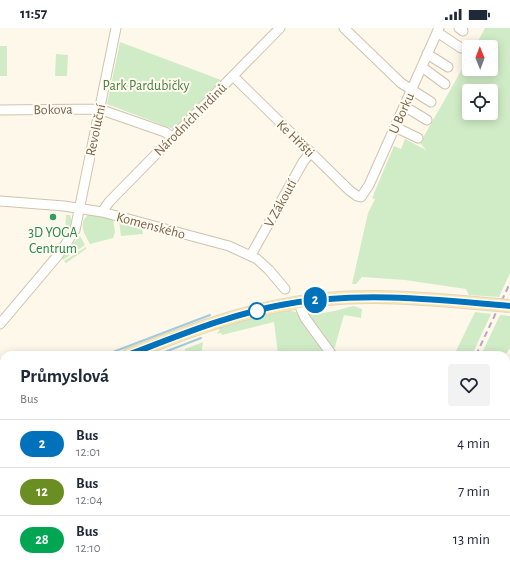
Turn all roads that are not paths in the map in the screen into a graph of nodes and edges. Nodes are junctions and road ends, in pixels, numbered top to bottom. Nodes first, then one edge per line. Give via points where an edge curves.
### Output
1 (116, 28) edge
2 (280, 28) edge
3 (344, 28) edge
4 (438, 30) edge
5 (461, 48) dead end
6 (427, 54) junction
7 (422, 67) junction
8 (448, 67) dead end
9 (233, 76) junction
10 (445, 84) dead end
11 (412, 89) junction
12 (431, 102) dead end
13 (404, 106) junction
14 (99, 108) junction
15 (0, 110) edge
16 (427, 120) dead end
17 (395, 128) junction
18 (172, 137) junction
19 (418, 138) dead end
20 (311, 152) junction
21 (361, 197) joint
22 (0, 201) edge
23 (79, 208) junction
24 (102, 212) junction
25 (251, 255) junction
26 (285, 289) dead end
27 (298, 302) junction
28 (510, 306) edge
29 (0, 324) edge
30 (139, 351) edge
31 (329, 351) edge

1 - 14 street, Revoluční
2 - 9 street, Národních hrdinů
3 - 11 street via 396,78
4 - 5 street
4 - 6 street, U Borku
6 - 7 street, U Borku
6 - 8 street
7 - 10 street
7 - 11 street, U Borku
9 - 18 street, Národních hrdinů
9 - 20 street, Ke Hřišti
11 - 12 street
11 - 13 street, U Borku
13 - 16 street
13 - 17 street, U Borku
14 - 15 street, Bokova
14 - 18 street, Bokova via 165,132
14 - 23 street, Revoluční
17 - 19 street
17 - 21 street, U Borku
18 - 24 street, Národních hrdinů via 108,202
20 - 21 street, Ke Hřišti via 354,194
20 - 25 street, V Zákoutí
22 - 23 street, Komenského
23 - 24 street, Komenského
23 - 29 street via 75,230 63,249
24 - 25 street, Komenského via 229,246
25 - 26 street, Komenského via 269,270
27 - 28 main road, bridge via 376,297 422,298
27 - 30 main road via 225,319
27 - 31 street via 305,318

